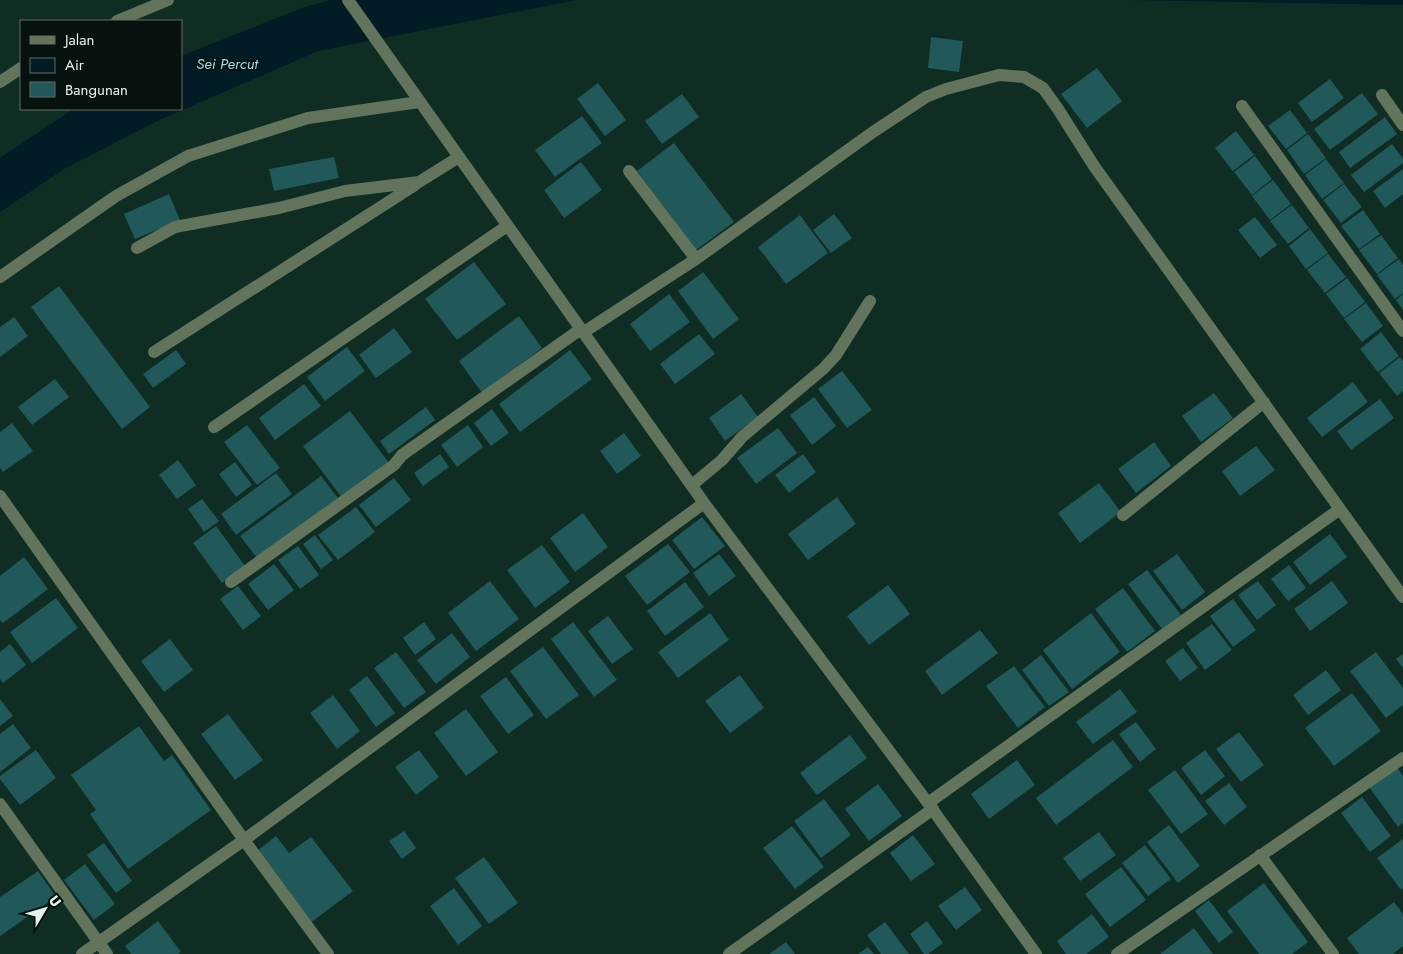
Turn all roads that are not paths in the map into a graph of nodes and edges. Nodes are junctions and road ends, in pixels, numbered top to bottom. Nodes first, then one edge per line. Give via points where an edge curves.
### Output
1 (168, 0) edge
2 (348, 0) edge
3 (119, 20) edge
4 (20, 69) edge
5 (0, 82) edge
6 (1382, 95) dead end
7 (419, 102) junction
8 (1242, 106) dead end
9 (1403, 125) edge
10 (459, 157) junction
11 (629, 171) dead end
12 (419, 182) junction
13 (507, 226) junction
14 (137, 248) dead end
15 (696, 259) junction
16 (0, 277) edge
17 (870, 300) dead end
18 (582, 331) junction
19 (1403, 332) edge
20 (154, 352) dead end
21 (1264, 402) junction
22 (214, 426) dead end
23 (692, 485) junction
24 (0, 496) edge
25 (704, 503) junction
26 (1340, 509) junction
27 (1123, 515) dead end
28 (231, 582) dead end
29 (1403, 597) edge
30 (1402, 760) edge
31 (0, 804) edge
32 (930, 806) junction
33 (244, 840) junction
34 (1260, 855) junction
35 (99, 942) junction
36 (82, 954) edge
37 (108, 954) edge
38 (328, 954) edge
39 (729, 954) edge
40 (1036, 954) edge
41 (1117, 954) edge
42 (1333, 954) edge

1 - 3 street
2 - 7 street
4 - 5 street
6 - 9 street
7 - 10 street
7 - 16 street via 308,118 188,156 116,196
8 - 19 street
10 - 12 street
10 - 13 street
11 - 15 street
12 - 14 street via 345,191 279,208 175,228
12 - 20 street
13 - 18 street
13 - 22 street
15 - 18 street
15 - 21 street via 926,97 999,75 1024,76 1042,88 1058,109 1094,166
17 - 23 street via 836,355 823,369
18 - 23 street
18 - 28 street via 402,455 394,466
21 - 26 street
21 - 27 street
23 - 25 street
24 - 33 street
25 - 32 street
25 - 33 street
26 - 29 street
26 - 32 street
30 - 34 street
31 - 35 street
32 - 39 street
32 - 40 street
33 - 35 street
33 - 38 street
34 - 41 street
34 - 42 street
35 - 36 street
35 - 37 street

